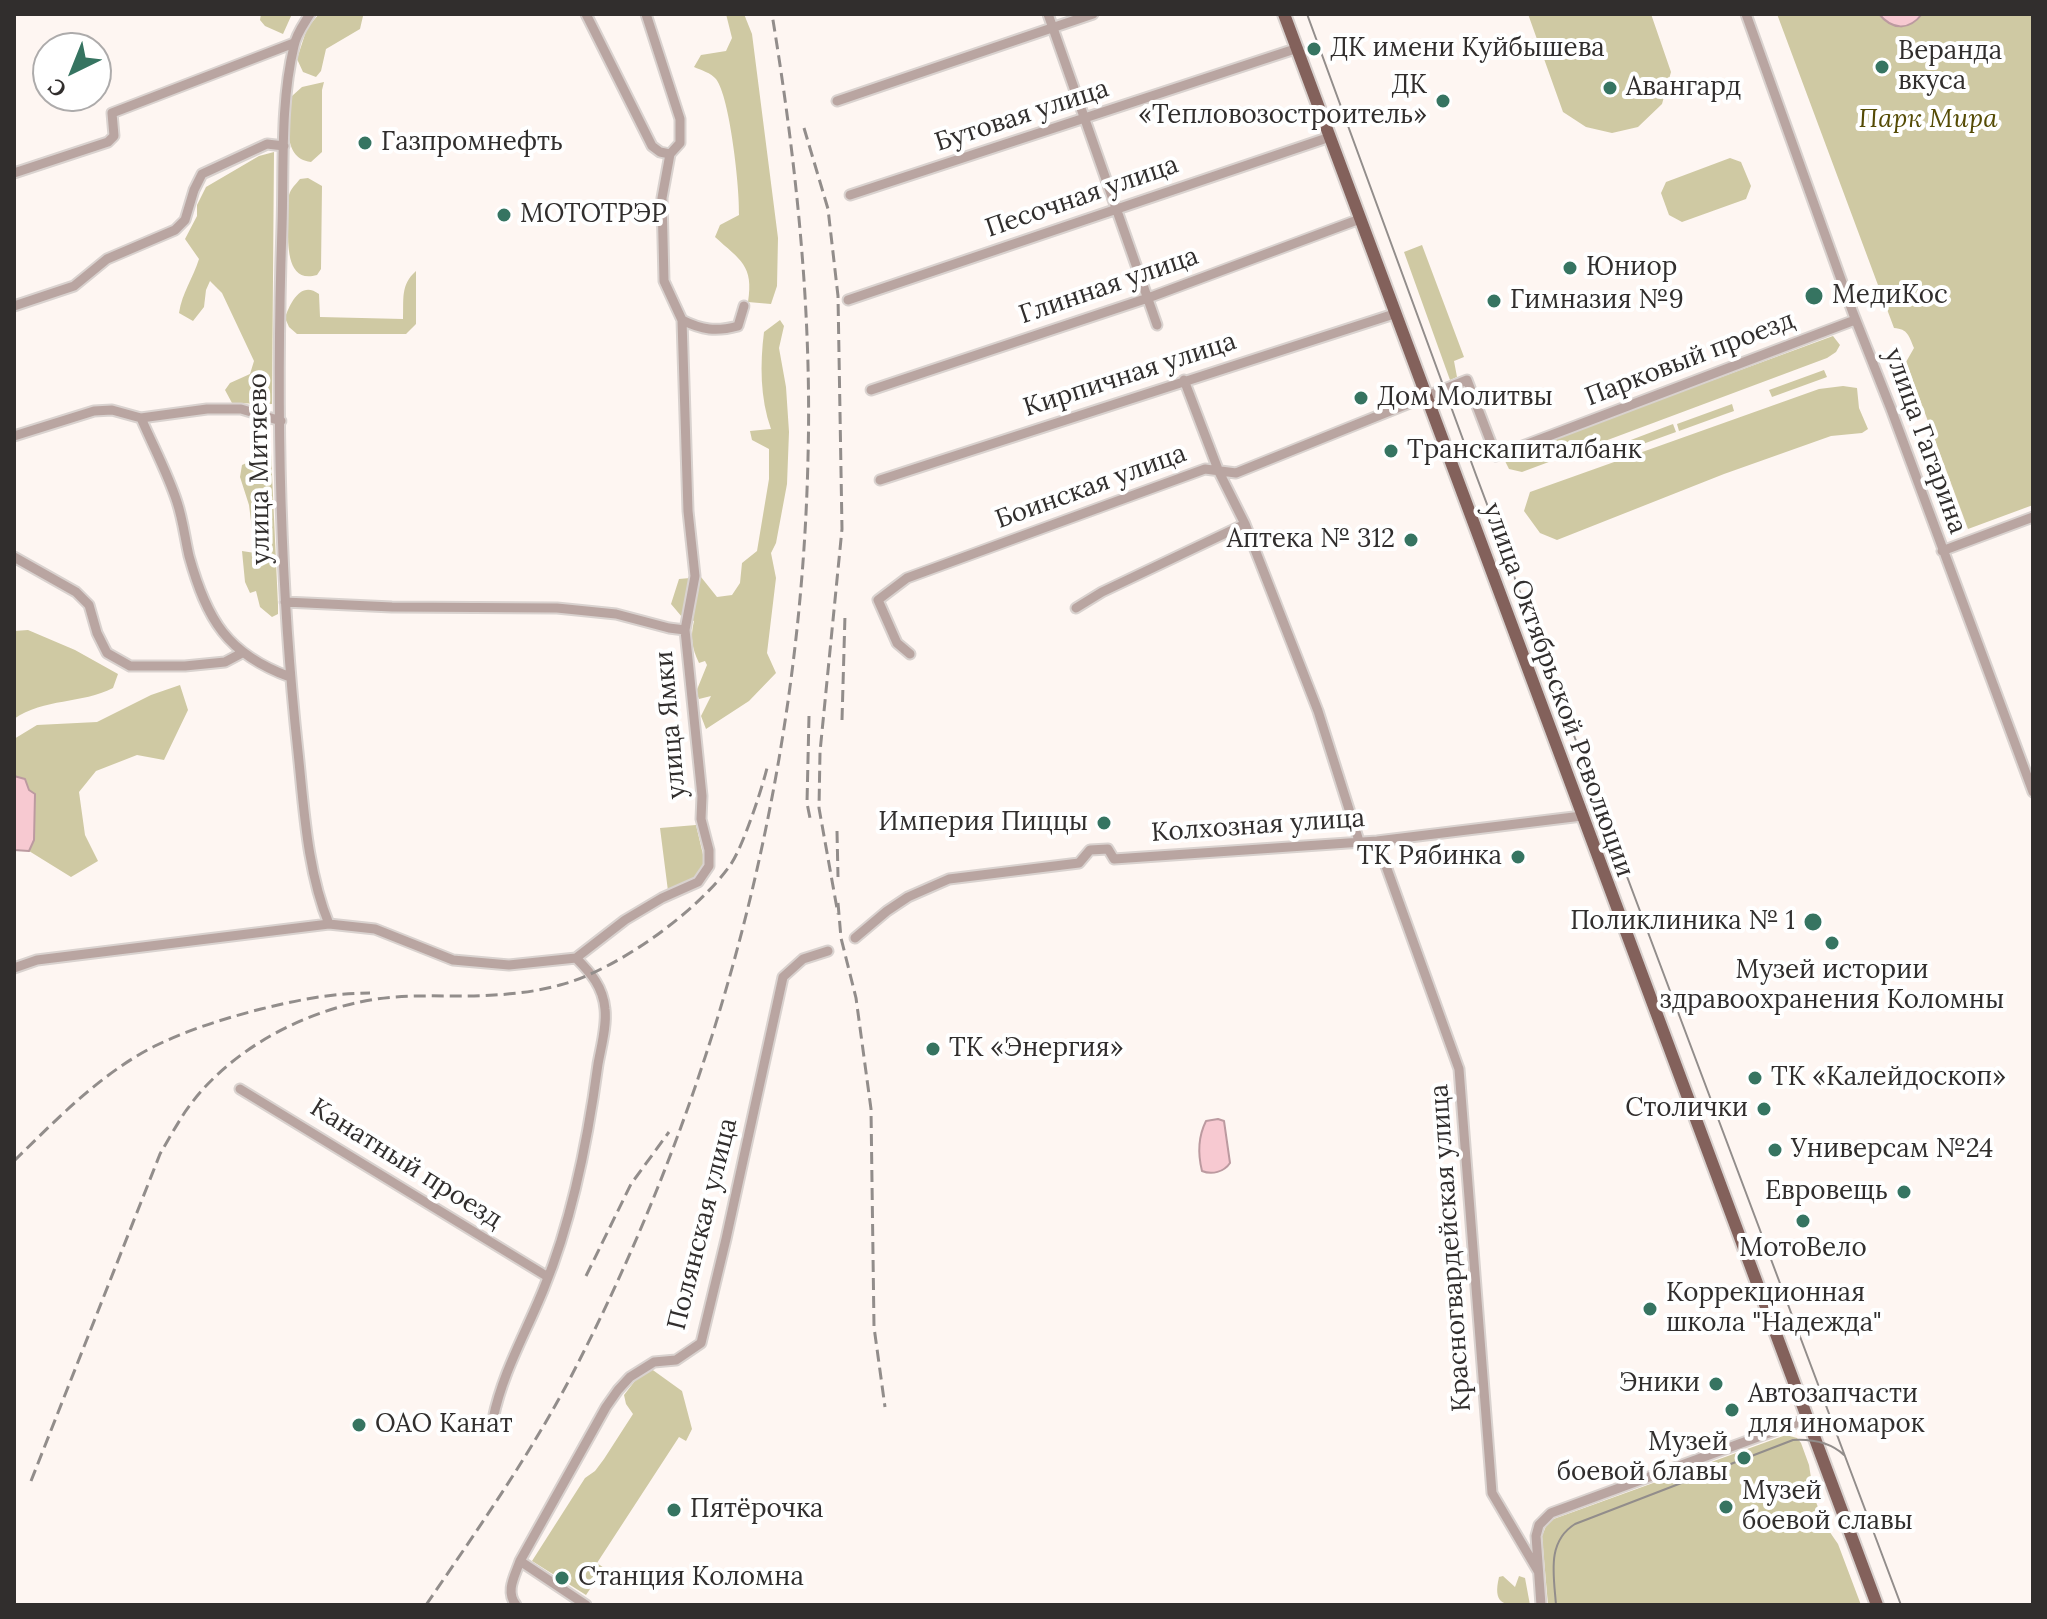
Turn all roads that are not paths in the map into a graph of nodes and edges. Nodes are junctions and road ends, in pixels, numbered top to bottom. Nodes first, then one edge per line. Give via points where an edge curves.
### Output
1 (310, 14) edge
2 (586, 14) edge
3 (646, 14) edge
4 (1048, 14) edge
5 (1093, 14) edge
6 (1284, 14) edge
7 (1746, 14) edge
8 (1052, 28) junction
9 (294, 43) junction
10 (1298, 48) junction
11 (837, 101) dead end
12 (1084, 120) junction
13 (1330, 137) junction
14 (284, 146) junction
15 (670, 154) junction
16 (14, 173) edge
17 (850, 195) dead end
18 (1114, 208) junction
19 (1360, 219) junction
20 (1148, 298) junction
21 (848, 300) dead end
22 (14, 306) edge
23 (744, 306) dead end
24 (1394, 314) junction
25 (682, 320) junction
26 (1855, 320) junction
27 (1157, 325) dead end
28 (1184, 380) junction
29 (871, 390) dead end
30 (1425, 396) junction
31 (141, 418) junction
32 (281, 421) junction
33 (14, 436) edge
34 (1496, 456) joint
35 (1219, 472) junction
36 (880, 480) dead end
37 (2033, 517) edge
38 (1245, 524) junction
39 (1942, 551) junction
40 (14, 557) edge
41 (285, 602) junction
42 (1076, 608) dead end
43 (685, 630) junction
44 (242, 653) junction
45 (910, 654) dead end
46 (290, 677) junction
47 (2033, 792) edge
48 (1582, 816) junction
49 (1359, 841) junction
50 (1377, 841) junction
51 (329, 924) junction
52 (855, 938) dead end
53 (828, 951) dead end
54 (576, 958) junction
55 (14, 968) edge
56 (240, 1089) dead end
57 (548, 1277) junction
58 (493, 1419) dead end
59 (1807, 1419) junction
60 (520, 1561) junction
61 (1538, 1571) junction
62 (516, 1605) edge
63 (586, 1605) edge
64 (1541, 1605) edge
65 (1877, 1605) edge

1 - 9 street, улица Митяево
2 - 15 street via 652,146
3 - 15 street, улица Ямки via 680,119 680,143
4 - 8 street
5 - 8 street
6 - 10 main road, улица Октябрьской Революции
7 - 26 street, улица Гагарина
8 - 11 street
8 - 12 street
9 - 14 street, улица Митяево
9 - 16 street via 112,113 114,136 108,142
10 - 12 street, Бутовая улица
10 - 13 main road, улица Октябрьской Революции
12 - 17 street, Бутовая улица
12 - 18 street
13 - 18 street, Песочная улица
13 - 19 main road, улица Октябрьской Революции
14 - 22 street via 267,144 202,174 185,220 175,230 107,259 74,286
14 - 32 street, улица Митяево
15 - 25 street, улица Ямки via 662,198 664,281
18 - 20 street
18 - 21 street, Песочная улица
19 - 20 street, Глинная улица
19 - 24 main road, улица Октябрьской Революции
20 - 27 street
20 - 29 street, Глинная улица
23 - 25 street via 738,326 725,329 711,331
24 - 28 street, Кирпичная улица
24 - 30 main road, улица Октябрьской Революции
25 - 43 street, улица Ямки via 695,576
26 - 34 street, Парковый проезд
26 - 39 street, улица Гагарина
28 - 35 street
28 - 36 street, Кирпичная улица
30 - 34 street, Боинская улица via 1467,380
30 - 35 street, Боинская улица via 1236,473
30 - 48 main road, улица Октябрьской Революции
31 - 32 street via 241,409
31 - 33 street via 94,411
31 - 44 street via 178,503 190,559 212,616 222,635
32 - 41 street, улица Митяево
35 - 38 street
35 - 45 street, Боинская улица via 1205,469 907,578 878,600 897,643
37 - 39 street
38 - 42 street
38 - 49 street via 1318,711
39 - 47 street, улица Гагарина
40 - 44 street via 76,592 89,605 107,653 130,666 225,662
41 - 43 street via 557,608 616,614
41 - 46 street, улица Митяево
43 - 54 street, улица Ямки via 709,866 698,882 625,920
44 - 46 street
46 - 51 street, улица Митяево via 306,826
48 - 50 street, Колхозная улица
48 - 59 main road, улица Октябрьской Революции
49 - 50 street, Колхозная улица
49 - 52 street, Колхозная улица via 1114,859 1108,849 1090,850 1079,863 949,879 897,904
50 - 61 street, Красногвардейская улица via 1459,1069 1492,1493
51 - 54 street via 375,929 453,960 509,965
51 - 55 street via 37,960
53 - 60 street, Полянская улица via 803,959 783,977 701,1343 676,1360 654,1362 618,1390
54 - 57 street via 601,989 606,1011 568,1222
56 - 57 street, Канатный проезд
57 - 58 street via 500,1385
59 - 61 street via 1551,1513 1536,1536
59 - 65 main road, улица Октябрьской Революции
60 - 62 street, Полянская улица via 511,1586
60 - 63 street
61 - 64 street, Красногвардейская улица

